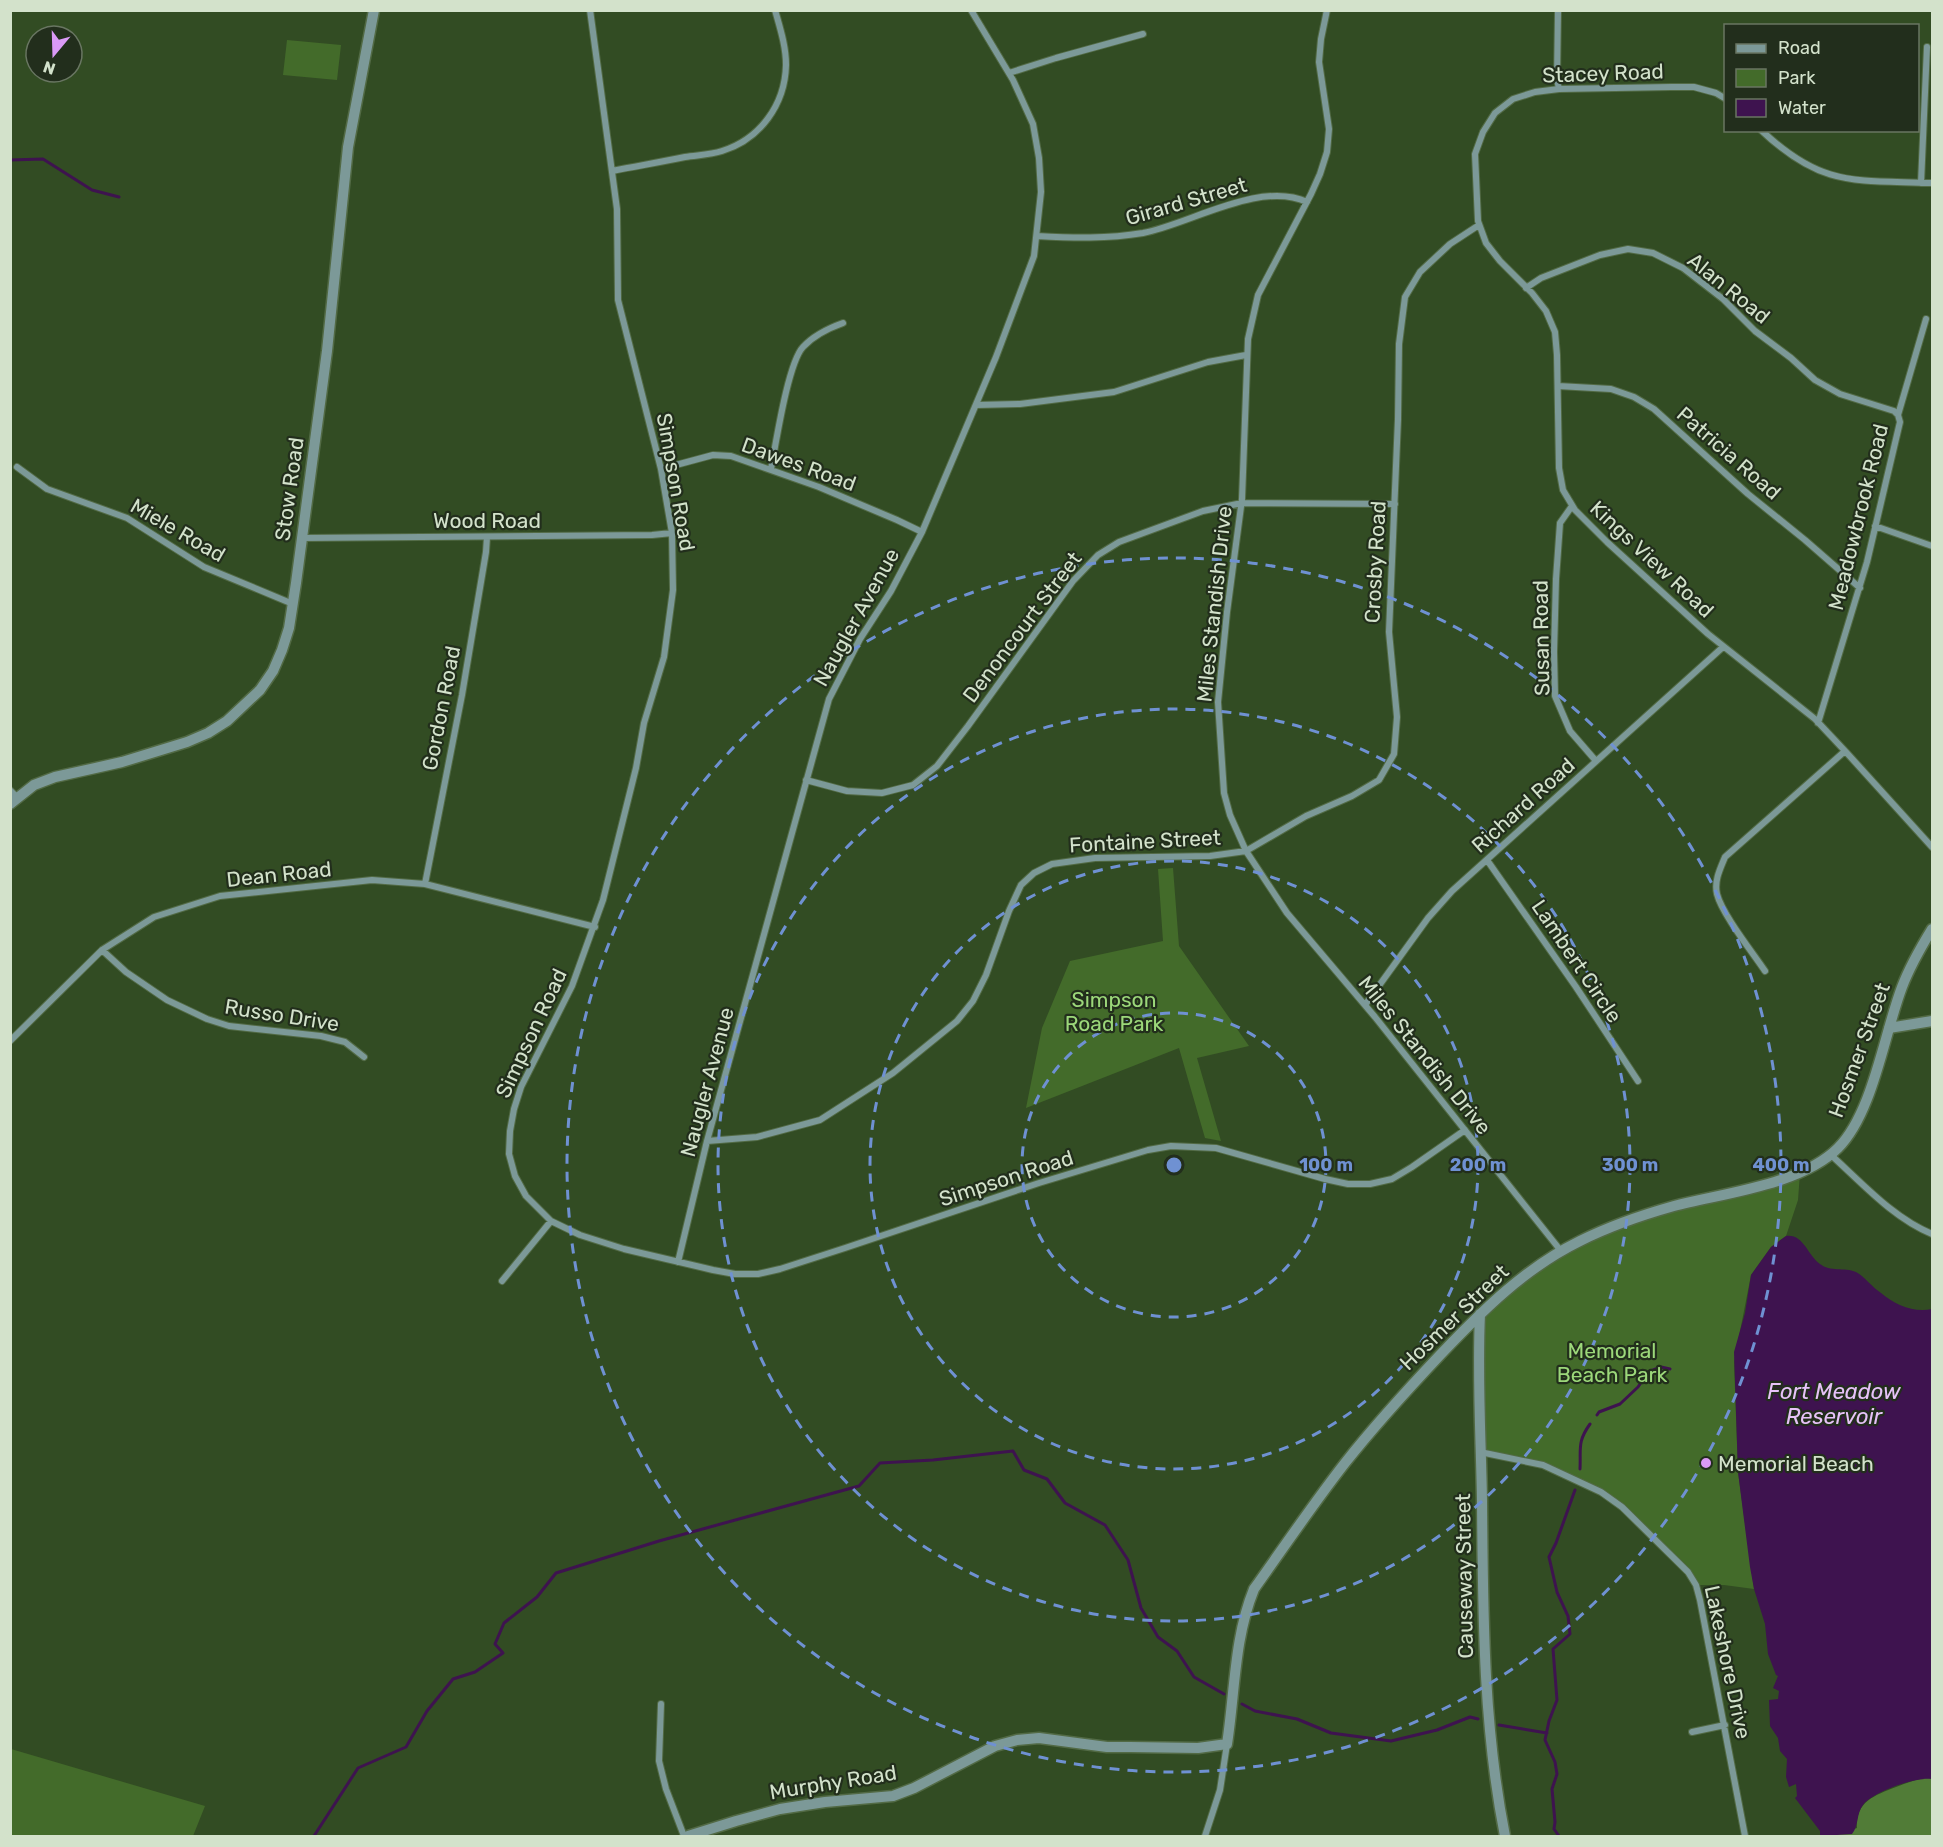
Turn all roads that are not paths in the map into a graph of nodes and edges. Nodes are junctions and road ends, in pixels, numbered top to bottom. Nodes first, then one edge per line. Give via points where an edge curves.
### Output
1 (374, 10) edge
2 (590, 10) edge
3 (775, 10) edge
4 (971, 10) edge
5 (1327, 10) edge
6 (1558, 10) edge
7 (1143, 34) dead end
8 (1927, 47) dead end
9 (1009, 74) junction
10 (1559, 89) junction
11 (1724, 98) edge
12 (1764, 132) edge
13 (612, 171) junction
14 (1921, 183) junction
15 (1932, 183) edge
16 (1307, 202) junction
17 (1479, 225) junction
18 (1037, 236) junction
19 (1526, 288) junction
20 (1926, 319) dead end
21 (843, 322) dead end
22 (1246, 355) junction
23 (1558, 386) junction
24 (976, 405) junction
25 (1898, 415) junction
26 (17, 467) dead end
27 (661, 469) junction
28 (771, 469) junction
29 (1242, 503) junction
30 (1395, 504) junction
31 (1572, 506) junction
32 (1875, 526) junction
33 (922, 532) junction
34 (672, 533) junction
35 (486, 537) junction
36 (302, 538) junction
37 (1932, 546) edge
38 (1860, 588) junction
39 (293, 604) junction
40 (1723, 647) junction
41 (1818, 723) junction
42 (1845, 751) junction
43 (1596, 761) junction
44 (806, 780) junction
45 (13, 797) edge
46 (1932, 848) edge
47 (1246, 850) junction
48 (1487, 860) junction
49 (425, 884) junction
50 (595, 927) junction
51 (1932, 929) edge
52 (102, 950) junction
53 (1765, 971) dead end
54 (1365, 1005) junction
55 (1932, 1021) edge
56 (1890, 1028) junction
57 (10, 1041) edge
58 (364, 1057) dead end
59 (1638, 1081) dead end
60 (1465, 1130) junction
61 (707, 1141) junction
62 (1831, 1155) junction
63 (551, 1221) junction
64 (1932, 1234) edge
65 (1561, 1251) junction
66 (678, 1262) junction
67 (502, 1281) dead end
68 (1480, 1314) junction
69 (1480, 1452) junction
70 (661, 1704) dead end
71 (1725, 1725) junction
72 (1692, 1732) dead end
73 (1227, 1744) junction
74 (686, 1836) edge
75 (1205, 1836) edge
76 (1505, 1836) edge
77 (1745, 1836) edge

1 - 36 street, Stow Road via 348,147 328,343
2 - 13 street, Simpson Road
3 - 13 street via 786,64 783,87 778,105 757,132 721,151
4 - 9 street, Naugler Avenue
5 - 16 street, Miles Standish Drive via 1319,62 1329,129 1327,152
6 - 10 street
7 - 9 street
8 - 14 street
9 - 18 street, Naugler Avenue via 1034,124 1041,192
10 - 11 street, Stacey Road via 1694,87
10 - 17 street, Stacey Road via 1514,99 1496,113 1483,132 1475,153
12 - 14 street via 1804,164 1824,174 1869,182
13 - 27 street, Simpson Road via 617,209 618,300
14 - 15 street
16 - 18 street, Girard Street via 1263,196 1146,232 1104,239
16 - 22 street, Miles Standish Drive via 1258,295
17 - 19 street, Kings View Road via 1486,243
17 - 30 street, Crosby Road via 1450,244 1420,272 1405,297 1399,344
18 - 24 street, Naugler Avenue via 1019,300
19 - 23 street, Kings View Road via 1546,311 1555,332
19 - 25 street, Alan Road via 1541,278 1600,255 1628,249 1653,253 1683,268 1723,299 1815,380 1840,394
20 - 25 street, Meadowbrook Road
21 - 28 street via 826,329 802,348 791,374
22 - 24 street via 1209,362 1114,392 1020,404
22 - 29 street, Miles Standish Drive
23 - 31 street, Kings View Road via 1559,468 1563,490
23 - 38 street, Patricia Road via 1611,389 1654,410
24 - 33 street, Naugler Avenue
25 - 32 street, Meadowbrook Road
26 - 39 street, Miele Road via 47,489 127,518 204,567
27 - 28 street, Dawes Road via 713,455 731,456
27 - 34 street, Simpson Road
28 - 33 street, Dawes Road
29 - 30 street, Denoncourt Street
29 - 44 street, Denoncourt Street via 1203,511 1119,542 1098,555 1073,581 937,766 914,785 882,793 847,791
29 - 47 street, Miles Standish Drive via 1218,702 1224,793
30 - 47 street, Crosby Road via 1388,635 1396,717 1394,754 1379,780
31 - 40 street, Kings View Road
31 - 43 street, Susan Road via 1560,523 1555,696 1570,731
32 - 37 street
32 - 38 street, Meadowbrook Road
33 - 44 street, Naugler Avenue via 828,699
34 - 35 street, Wood Road
34 - 50 street, Simpson Road via 673,590 664,657 644,723
35 - 36 street, Wood Road
35 - 49 street, Gordon Road via 462,695
36 - 39 street, Stow Road
38 - 41 street, Meadowbrook Road
39 - 45 street, Stow Road via 273,671 260,690 227,721 187,742 55,777
40 - 41 street, Kings View Road
40 - 43 street, Richard Road
41 - 42 street, Kings View Road
42 - 46 street, Kings View Road
42 - 53 street via 1725,857 1717,877 1718,895 1731,921
43 - 48 street, Richard Road
44 - 61 street, Naugler Avenue
47 - 54 street, Miles Standish Drive via 1287,913
47 - 61 street, Fontaine Street via 1210,856 1095,858 1052,864 1034,873 1021,885 986,975 957,1021 893,1073 820,1120 757,1137
48 - 54 street, Richard Road via 1428,918
48 - 59 street, Lambert Circle
49 - 50 street, Dean Road
49 - 52 street, Dean Road via 372,880 220,896 154,917
50 - 63 street, Simpson Road via 563,1006 521,1087 510,1131 509,1154 515,1176 526,1196
51 - 56 street, Hosmer Street via 1903,985
52 - 57 street, Dean Road
52 - 58 street, Russo Drive via 167,1000 207,1019 229,1026 321,1036 345,1042
54 - 60 street, Miles Standish Drive
55 - 56 street
56 - 62 street, Hosmer Street via 1860,1116
60 - 65 street, Miles Standish Drive
60 - 66 street, Simpson Road via 1392,1179 1370,1184 1325,1179 1216,1148 1171,1146 1039,1183 780,1269 735,1274
61 - 66 street, Naugler Avenue
62 - 64 street via 1894,1211
62 - 65 street, Hosmer Street via 1800,1173 1630,1220
63 - 66 street, Simpson Road via 580,1236
63 - 67 street
65 - 68 street, Hosmer Street via 1525,1275
68 - 69 street, Causeway Street
68 - 73 street, Hosmer Street via 1346,1461 1254,1589 1240,1632
69 - 71 street, Lakeshore Drive via 1556,1470 1601,1491 1688,1572 1696,1586
69 - 76 street, Causeway Street via 1485,1676 1491,1751
70 - 74 street via 659,1761 677,1822
71 - 72 street
71 - 77 street, Lakeshore Drive
73 - 74 street, Murphy Road via 1198,1748 1107,1747 1039,1738 1017,1740 995,1746 893,1796 802,1804
73 - 75 street, Hosmer Street via 1220,1790

